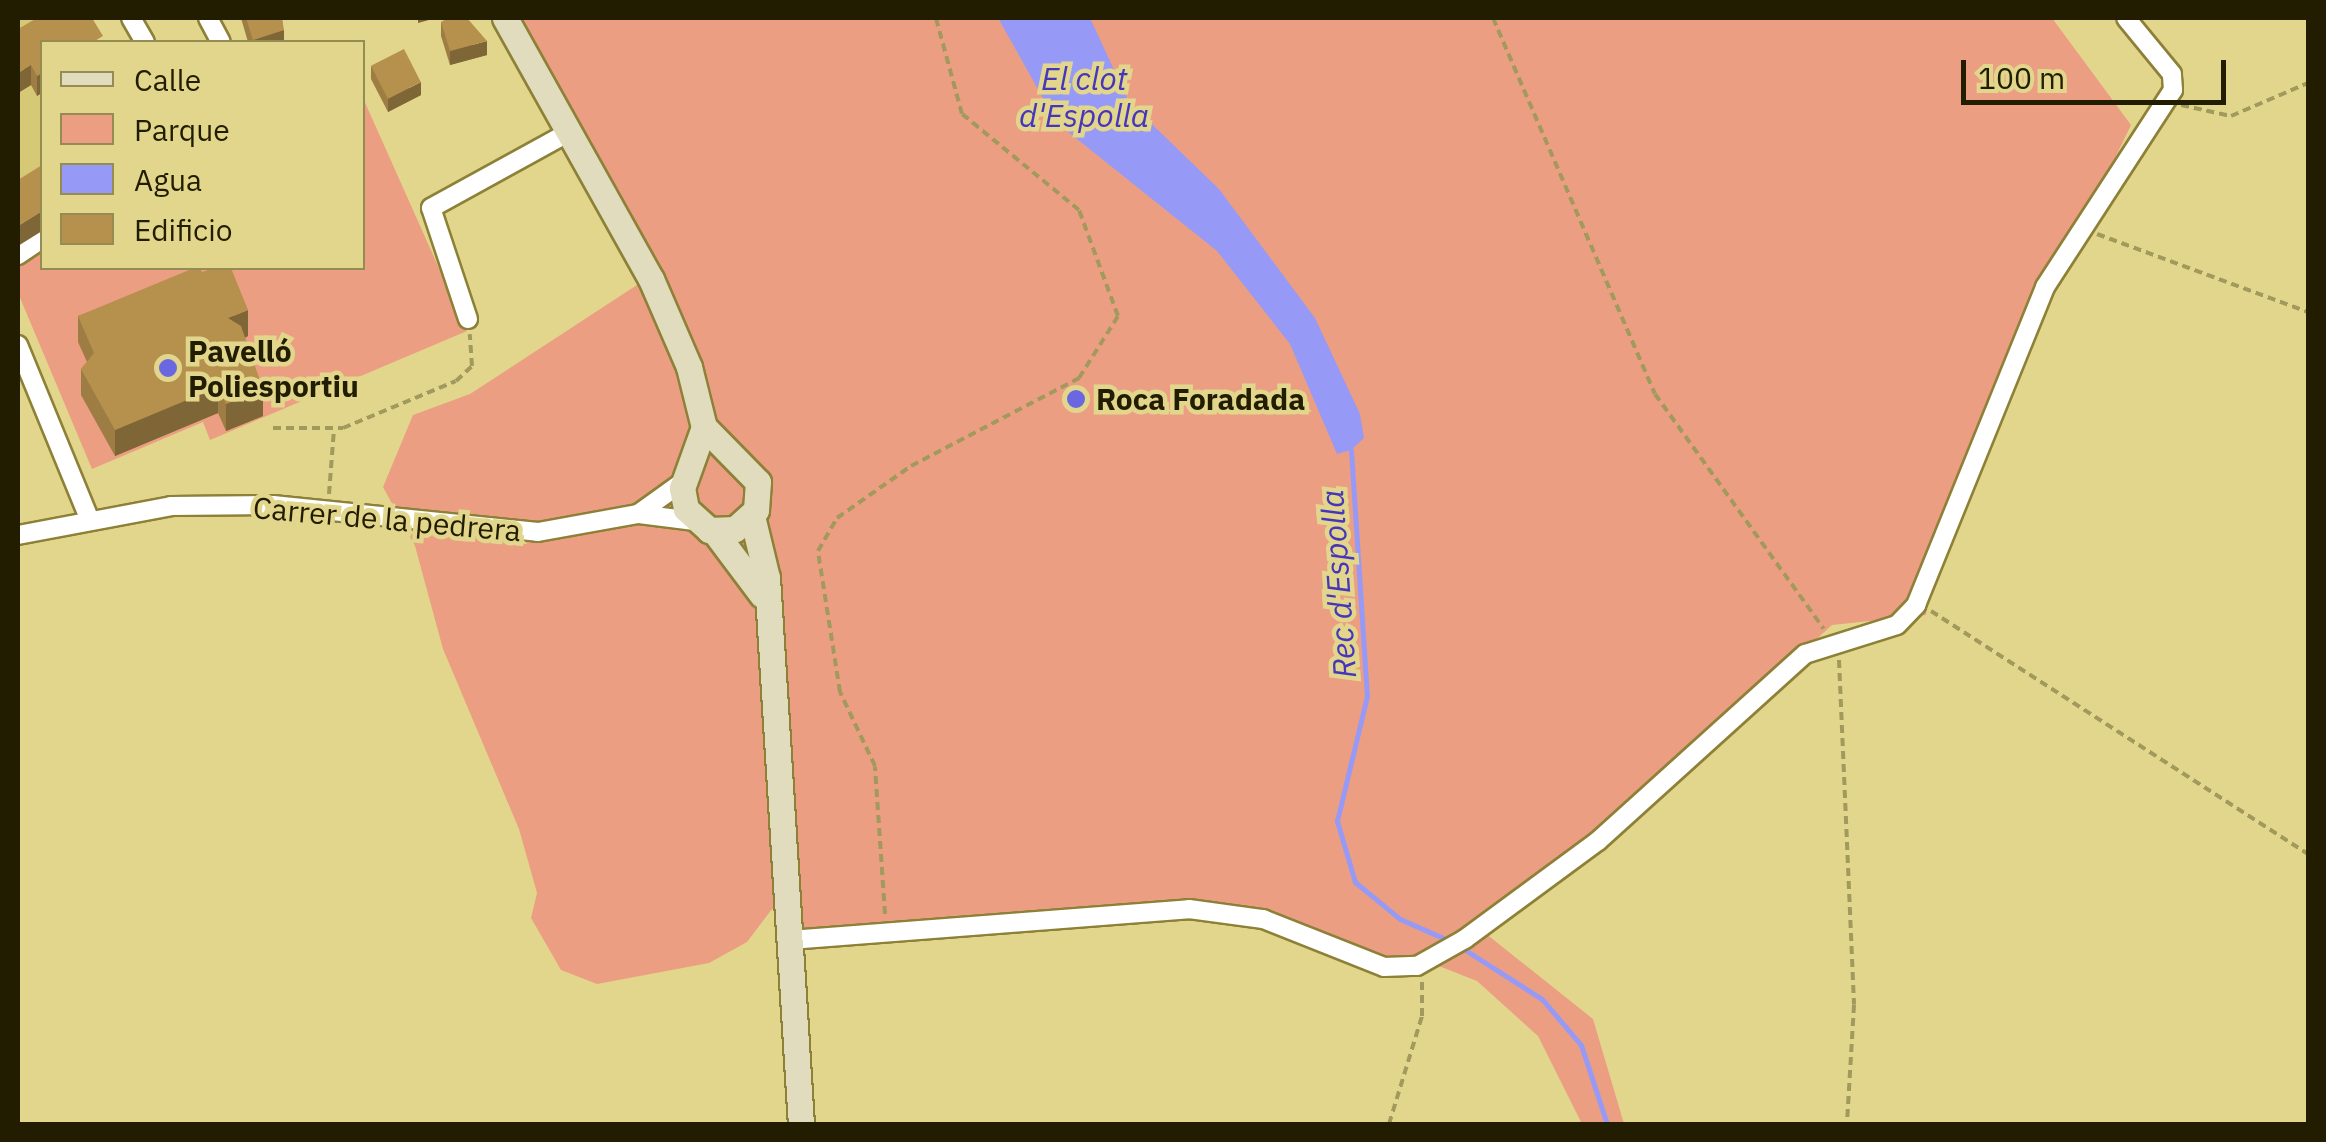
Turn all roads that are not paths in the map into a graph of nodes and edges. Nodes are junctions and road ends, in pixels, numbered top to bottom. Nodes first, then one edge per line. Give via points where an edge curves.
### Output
1 (132, 18) edge
2 (505, 18) edge
3 (2126, 18) edge
4 (144, 40) edge
5 (569, 132) junction
6 (40, 241) edge
7 (18, 255) edge
8 (468, 320) road end
9 (18, 345) edge
10 (704, 427) junction
11 (734, 457) junction
12 (689, 474) junction
13 (638, 514) junction
14 (88, 516) junction
15 (752, 516) junction
16 (704, 526) junction
17 (18, 534) edge
18 (766, 602) junction
19 (790, 940) junction
20 (801, 1124) edge

1 - 4 street
2 - 5 main road
3 - 19 street via 2172,74 2167,100 2078,229 2020,341 1916,606 1897,625 1830,642 1784,670 1565,868 1465,939 1416,966 1384,967 1213,910
5 - 8 street via 430,208
5 - 10 main road via 651,279
6 - 7 street
9 - 14 street
10 - 11 main road
10 - 12 main road
11 - 12 main road
11 - 15 main road via 758,482
12 - 13 street, Carrer de la pedrera
12 - 16 main road
13 - 14 street, Carrer de la pedrera via 501,532 328,509 171,506
13 - 16 street, Carrer de la pedrera
14 - 17 street, Carrer de la pedrera
15 - 16 main road
15 - 18 main road
16 - 18 main road
18 - 19 main road
19 - 20 main road

